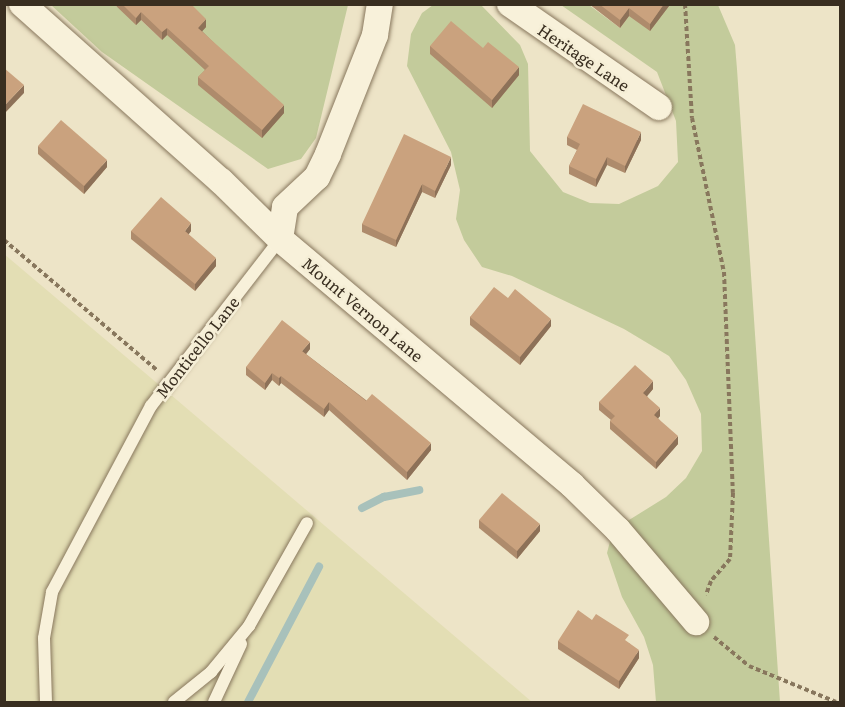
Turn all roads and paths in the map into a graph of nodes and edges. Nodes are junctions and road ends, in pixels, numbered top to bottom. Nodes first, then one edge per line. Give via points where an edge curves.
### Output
1 (22, 4) edge
2 (380, 4) edge
3 (510, 4) edge
4 (685, 4) edge
5 (658, 107) dead end
6 (280, 239) junction
7 (4, 240) edge
8 (162, 375) dead end
9 (308, 523) dead end
10 (696, 622) junction
11 (249, 626) junction
12 (46, 702) edge
13 (174, 702) edge
14 (214, 702) edge
15 (836, 702) edge

1 - 6 street, Mount Vernon Lane via 222,181
2 - 6 street, Monticello Lane via 375,35 328,154 317,177 285,207
3 - 5 street, Heritage Lane
4 - 10 path via 692,118 724,272 732,493 730,559 711,581
6 - 10 street, Mount Vernon Lane via 572,485 618,530
6 - 12 lane, Monticello Lane via 151,406 51,592 44,638
7 - 8 path
9 - 11 lane
10 - 15 path via 748,666
11 - 13 lane via 211,672
11 - 14 lane

